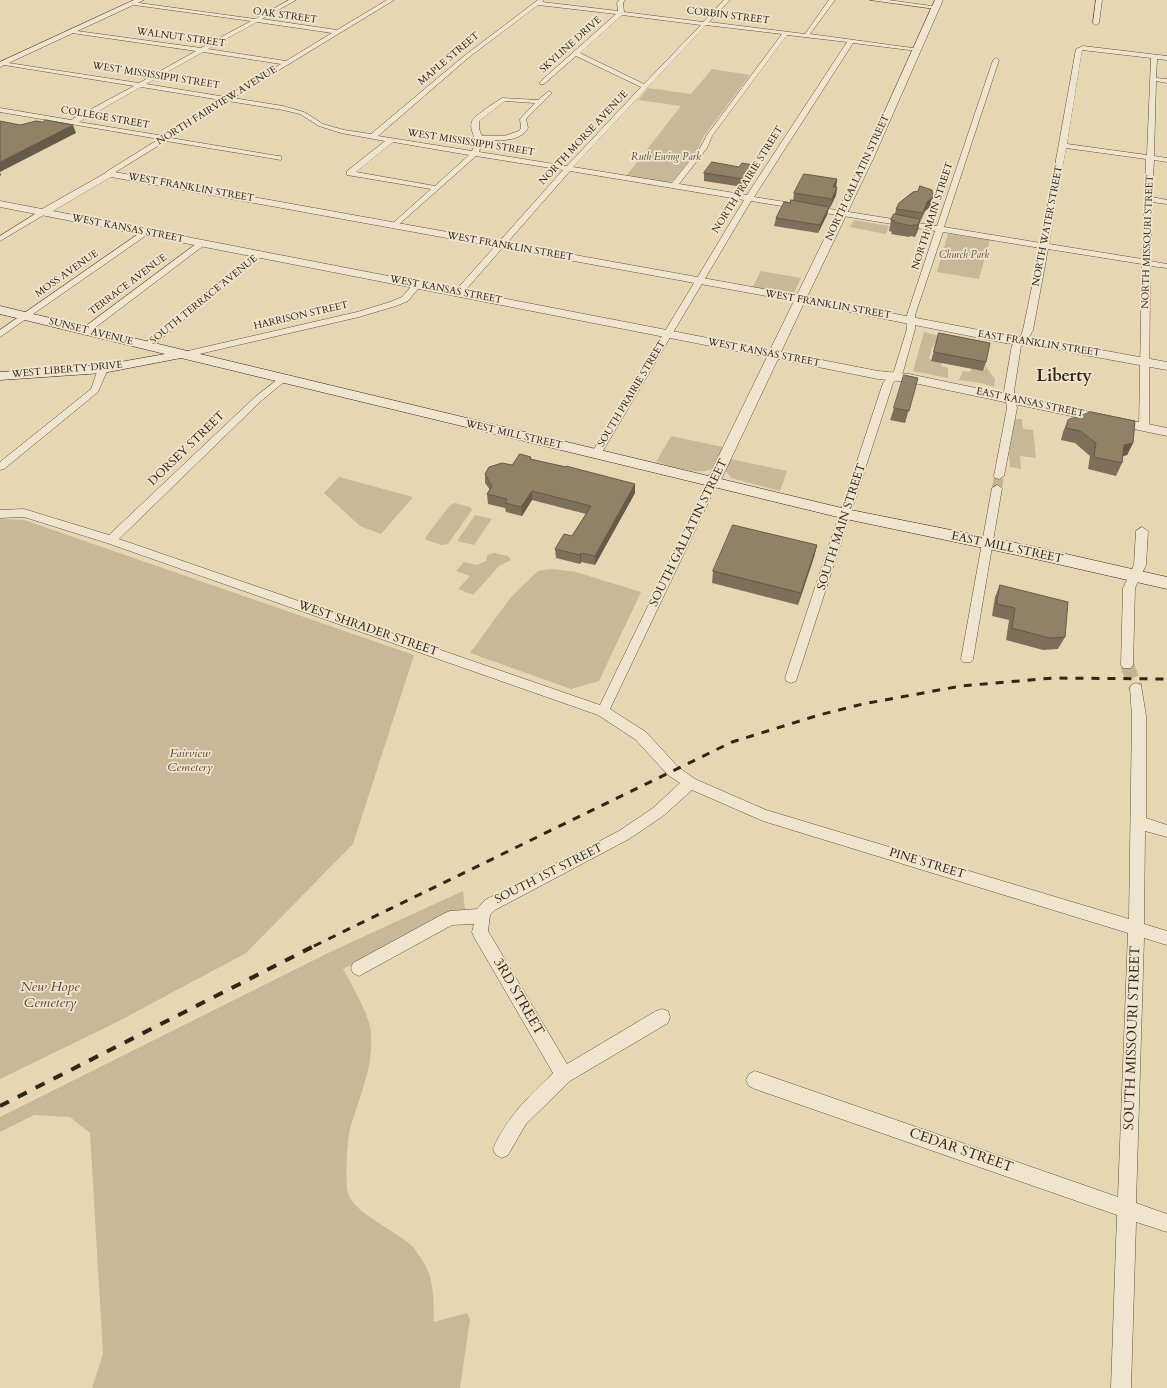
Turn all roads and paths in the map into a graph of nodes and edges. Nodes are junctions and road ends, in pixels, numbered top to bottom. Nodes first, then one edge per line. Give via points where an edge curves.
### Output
1 (293, 0) edge
2 (389, 0) edge
3 (622, 0) edge
4 (727, 0) edge
5 (832, 0) edge
6 (873, 0) edge
7 (1099, 0) edge
8 (137, 1) edge
9 (538, 2) edge
10 (937, 4) edge
11 (621, 13) junction
12 (254, 20) junction
13 (705, 22) junction
14 (1096, 23) dead end
15 (72, 31) junction
16 (338, 32) junction
17 (786, 32) junction
18 (807, 35) junction
19 (851, 41) junction
20 (917, 49) junction
21 (202, 50) junction
22 (575, 53) junction
23 (1154, 56) junction
24 (1167, 58) edge
25 (996, 60) dead end
26 (288, 63) junction
27 (2, 64) edge
28 (1154, 79) junction
29 (1167, 80) edge
30 (542, 83) dead end
31 (138, 84) junction
32 (646, 87) junction
33 (549, 93) dead end
34 (229, 98) junction
35 (540, 102) junction
36 (0, 110) edge
37 (71, 122) junction
38 (372, 137) junction
39 (480, 138) junction
40 (164, 139) junction
41 (391, 140) junction
42 (1062, 145) junction
43 (475, 153) junction
44 (278, 158) dead end
45 (1151, 158) junction
46 (1167, 160) edge
47 (569, 168) junction
48 (109, 174) junction
49 (675, 185) junction
50 (436, 188) junction
51 (750, 198) junction
52 (1149, 199) junction
53 (1167, 202) edge
54 (0, 204) edge
55 (43, 213) junction
56 (842, 213) junction
57 (396, 225) junction
58 (938, 229) junction
59 (147, 232) junction
60 (0, 239) edge
61 (204, 243) junction
62 (500, 245) junction
63 (1044, 246) junction
64 (261, 254) junction
65 (1146, 263) junction
66 (1167, 266) edge
67 (698, 281) junction
68 (418, 284) junction
69 (459, 292) junction
70 (800, 300) junction
71 (0, 310) edge
72 (26, 316) junction
73 (911, 320) junction
74 (85, 331) junction
75 (0, 334) edge
76 (668, 334) junction
77 (1022, 341) junction
78 (147, 346) junction
79 (182, 355) junction
80 (774, 355) junction
81 (1144, 362) junction
82 (1167, 366) edge
83 (103, 368) junction
84 (0, 376) edge
85 (892, 376) junction
86 (282, 379) junction
87 (1012, 400) junction
88 (1144, 427) junction
89 (1167, 432) edge
90 (596, 454) junction
91 (0, 467) edge
92 (999, 476) tunnel mouth
93 (713, 482) junction
94 (997, 488) tunnel mouth
95 (0, 505) edge
96 (24, 513) junction
97 (0, 514) edge
98 (846, 514) junction
99 (1142, 531) dead end
100 (111, 540) junction
101 (988, 544) junction
102 (1137, 575) junction
103 (1167, 583) edge
104 (967, 660) dead end
105 (1127, 665) tunnel mouth
106 (791, 678) dead end
107 (1136, 688) tunnel mouth
108 (603, 711) junction
109 (690, 783) junction
110 (1137, 822) junction
111 (1167, 831) edge
112 (482, 916) junction
113 (1136, 927) junction
114 (1167, 938) edge
115 (359, 968) dead end
116 (662, 1017) dead end
117 (564, 1075) junction
118 (755, 1080) dead end
119 (502, 1149) dead end
120 (1128, 1208) junction
121 (1167, 1223) edge
122 (1121, 1388) edge

1 - 12 street
2 - 16 street, NORTH FAIRVIEW AVENUE
3 - 11 street
4 - 13 street, NORTH MORSE AVENUE
5 - 18 street
6 - 10 street
7 - 14 street
8 - 12 street, OAK STREET
8 - 15 street
9 - 11 street, CORBIN STREET
9 - 38 street, MAPLE STREET via 466,57
10 - 20 street, NORTH GALLATIN STREET
11 - 13 street, CORBIN STREET
11 - 22 street, SKYLINE DRIVE
12 - 16 street, OAK STREET
12 - 21 street
13 - 17 street, CORBIN STREET
13 - 32 street, NORTH MORSE AVENUE
15 - 21 street, WALNUT STREET
15 - 27 street
16 - 26 street, NORTH FAIRVIEW AVENUE
17 - 18 street, CORBIN STREET
17 - 49 street via 708,136 703,148
18 - 19 street, CORBIN STREET
19 - 20 street, CORBIN STREET
19 - 51 street, NORTH PRAIRIE STREET
20 - 56 street, NORTH GALLATIN STREET
21 - 26 street, WALNUT STREET
21 - 31 street
22 - 30 street, SKYLINE DRIVE
22 - 32 street
23 - 24 street
23 - 28 street, NORTH MISSOURI STREET
23 - 42 street, NORTH WATER STREET via 1080,48
25 - 58 street, NORTH MAIN STREET
26 - 34 street, NORTH FAIRVIEW AVENUE
27 - 31 street, WEST MISSISSIPPI STREET
28 - 29 street
28 - 45 street, NORTH MISSOURI STREET
31 - 34 street, WEST MISSISSIPPI STREET
31 - 37 street
32 - 47 street, NORTH MORSE AVENUE
33 - 35 street
34 - 38 street, WEST MISSISSIPPI STREET via 290,109 321,125
34 - 40 street, NORTH FAIRVIEW AVENUE
35 - 39 street via 523,119 522,132 510,137
35 - 39 street via 508,98 500,101 476,120
36 - 37 street, COLLEGE STREET
37 - 40 street, COLLEGE STREET
38 - 41 street, WEST MISSISSIPPI STREET
39 - 43 street via 479,148
40 - 44 street, COLLEGE STREET
40 - 48 street, NORTH FAIRVIEW AVENUE
41 - 43 street, WEST MISSISSIPPI STREET
41 - 50 street via 350,173
42 - 45 street
42 - 63 street, NORTH WATER STREET
43 - 47 street, WEST MISSISSIPPI STREET
43 - 50 street
45 - 46 street
45 - 52 street, NORTH MISSOURI STREET
47 - 49 street, WEST MISSISSIPPI STREET
47 - 62 street, NORTH MORSE AVENUE
48 - 55 street, NORTH FAIRVIEW AVENUE
48 - 57 street, WEST FRANKLIN STREET
49 - 51 street, WEST MISSISSIPPI STREET
50 - 57 street
51 - 56 street, WEST MISSISSIPPI STREET
51 - 67 street, NORTH PRAIRIE STREET
52 - 53 street
52 - 65 street, NORTH MISSOURI STREET
54 - 55 street, WEST KANSAS STREET
55 - 59 street, WEST KANSAS STREET
55 - 60 street
56 - 58 street, WEST MISSISSIPPI STREET
56 - 70 street, NORTH GALLATIN STREET
57 - 62 street, WEST FRANKLIN STREET
58 - 63 street, WEST MISSISSIPPI STREET
58 - 73 street, NORTH MAIN STREET via 933,253
59 - 61 street, WEST KANSAS STREET
59 - 72 street, MOSS AVENUE
61 - 64 street, WEST KANSAS STREET
61 - 74 street, TERRACE AVENUE
62 - 67 street, WEST FRANKLIN STREET
62 - 69 street, NORTH MORSE AVENUE
63 - 65 street, WEST MISSISSIPPI STREET
63 - 77 street, NORTH WATER STREET via 1028,330
64 - 68 street, WEST KANSAS STREET
64 - 78 street, SOUTH TERRACE AVENUE
65 - 66 street, WEST MISSISSIPPI STREET
65 - 81 street, NORTH MISSOURI STREET
67 - 70 street, WEST FRANKLIN STREET
67 - 76 street, NORTH PRAIRIE STREET
68 - 69 street, WEST KANSAS STREET
68 - 79 street, HARRISON STREET via 405,299 393,304
69 - 76 street, WEST KANSAS STREET
70 - 73 street, WEST FRANKLIN STREET
70 - 80 street, NORTH GALLATIN STREET
71 - 72 main road, SUNSET AVENUE
72 - 74 main road, SUNSET AVENUE
72 - 75 street, MOSS AVENUE
73 - 77 street, EAST FRANKLIN STREET
73 - 85 street, NORTH MAIN STREET via 911,329 898,370
74 - 78 main road, SUNSET AVENUE
76 - 80 street, WEST KANSAS STREET
76 - 90 street, SOUTH PRAIRIE STREET
77 - 81 street, EAST FRANKLIN STREET
77 - 87 street, NORTH WATER STREET via 1017,345 1009,391
78 - 79 main road, SUNSET AVENUE
79 - 83 main road, WEST LIBERTY DRIVE
79 - 86 main road, WEST MILL STREET
80 - 85 street, WEST KANSAS STREET
80 - 93 street, SOUTH GALLATIN STREET
81 - 82 street, EAST FRANKLIN STREET
81 - 88 street, NORTH MISSOURI STREET
83 - 84 main road, WEST LIBERTY DRIVE
83 - 91 street via 95,390
85 - 87 street, EAST KANSAS STREET
85 - 98 street, SOUTH MAIN STREET
86 - 90 main road, WEST MILL STREET
86 - 100 street, DORSEY STREET
87 - 88 street, EAST KANSAS STREET
87 - 92 street, NORTH WATER STREET
88 - 89 street, EAST KANSAS STREET
90 - 93 main road, WEST MILL STREET
93 - 98 main road, WEST MILL STREET
93 - 108 street, SOUTH GALLATIN STREET
94 - 101 street
95 - 96 street, WEST SHRADER STREET
96 - 97 street, WEST SHRADER STREET
96 - 100 street, WEST SHRADER STREET
98 - 101 main road, EAST MILL STREET
98 - 106 street, SOUTH MAIN STREET
99 - 102 street
100 - 108 street, WEST SHRADER STREET
101 - 102 main road, EAST MILL STREET
101 - 104 street
102 - 103 main road, EAST MILL STREET
102 - 105 street via 1129,588
107 - 110 street, SOUTH MISSOURI STREET via 1139,716
108 - 109 street, WEST SHRADER STREET via 641,736 673,771
109 - 112 street, SOUTH 1ST STREET via 658,812 624,835 490,905
109 - 113 street, PINE STREET via 763,815
110 - 111 street
110 - 113 street, SOUTH MISSOURI STREET
112 - 115 street via 450,918
112 - 117 street, 3RD STREET via 480,932
113 - 114 street, PINE STREET
113 - 120 street, SOUTH MISSOURI STREET
116 - 117 street
117 - 119 street via 520,1118
118 - 120 street, CEDAR STREET
120 - 121 street, CEDAR STREET
120 - 122 street, SOUTH MISSOURI STREET

